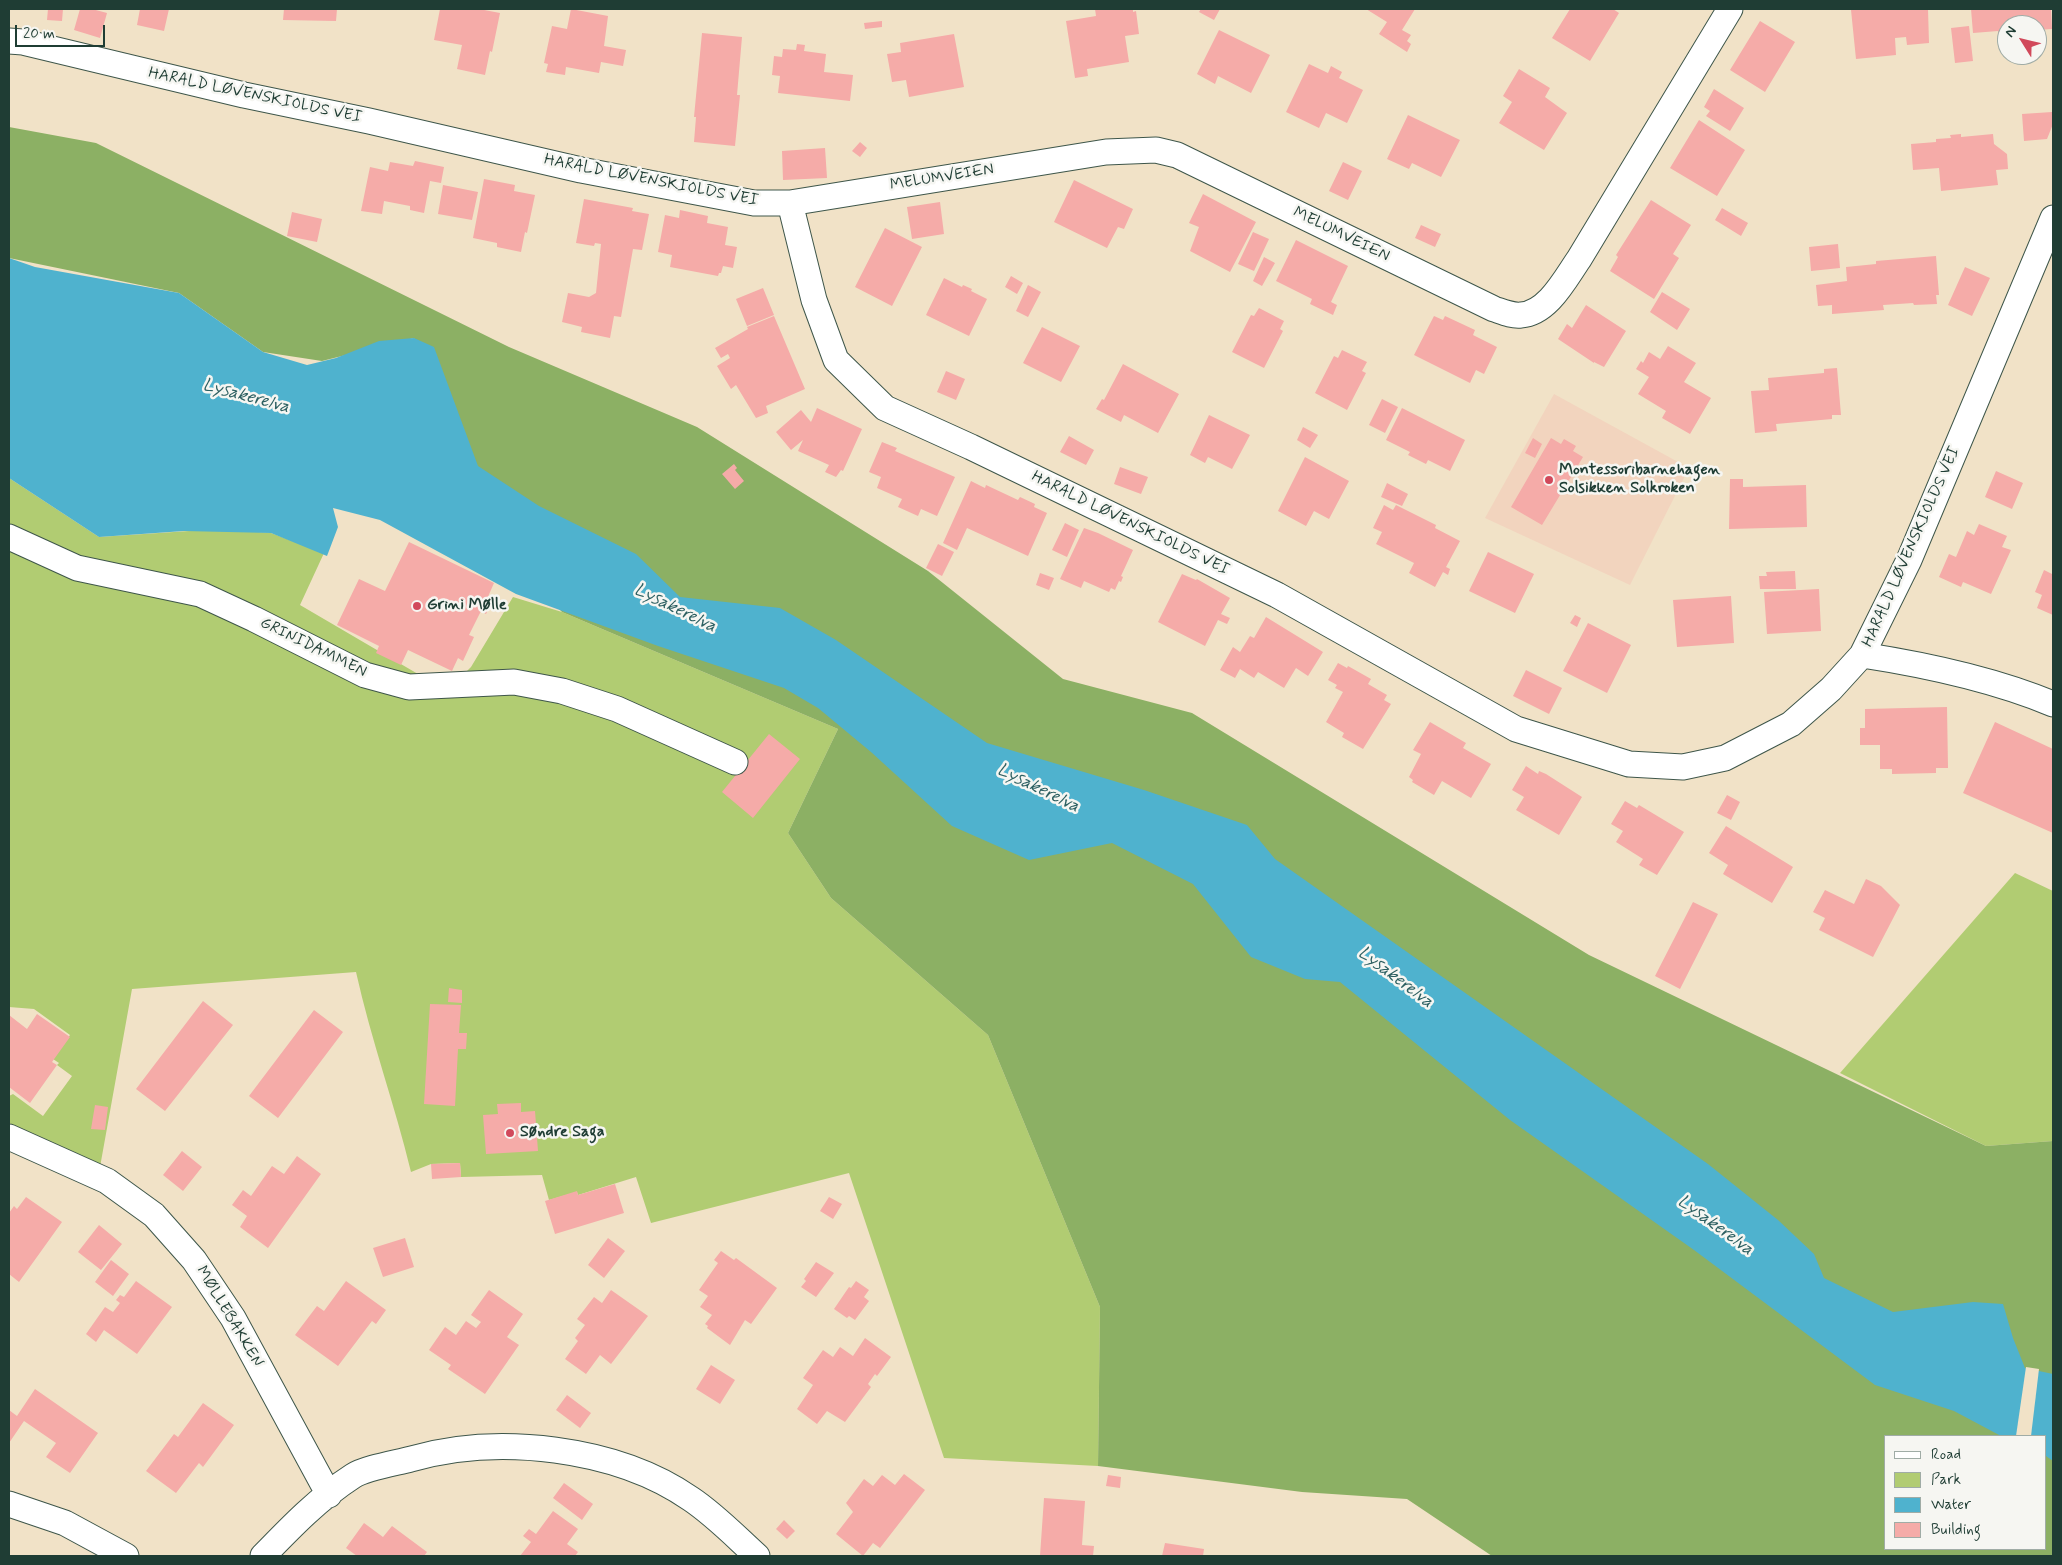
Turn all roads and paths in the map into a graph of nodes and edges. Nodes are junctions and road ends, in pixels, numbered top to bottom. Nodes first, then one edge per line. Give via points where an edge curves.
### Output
1 (1730, 9) edge
2 (9, 41) edge
3 (790, 204) junction
4 (2053, 218) edge
5 (9, 538) edge
6 (1862, 655) junction
7 (2053, 704) edge
8 (735, 762) dead end
9 (9, 1137) edge
10 (328, 1494) junction
11 (9, 1504) edge
12 (126, 1556) edge
13 (263, 1556) edge
14 (756, 1556) edge

1 - 3 street, MELUMVEIEN via 1579,259 1555,292 1533,313 1510,315 1494,310 1233,181 1177,155 1156,150 1106,152
2 - 3 street, HARALD LØVENSKIOLDS VEI via 581,170 754,203
3 - 6 street, HARALD LØVENSKIOLDS VEI via 814,300 836,360 885,408 1277,595 1516,729 1628,764 1683,767 1725,758 1791,724 1831,689
4 - 6 street, HARALD LØVENSKIOLDS VEI via 1909,560
5 - 8 street, GRINIDAMMEN via 77,568 200,594 365,675 409,687 514,682 562,690 617,709
6 - 7 street via 1922,664
9 - 10 street, MØLLEBAKKEN via 107,1180 160,1222 194,1260 233,1318
10 - 13 street via 300,1517
10 - 14 street via 355,1474 437,1451 530,1448 568,1451 614,1461 653,1477 692,1499
11 - 12 street via 65,1523

